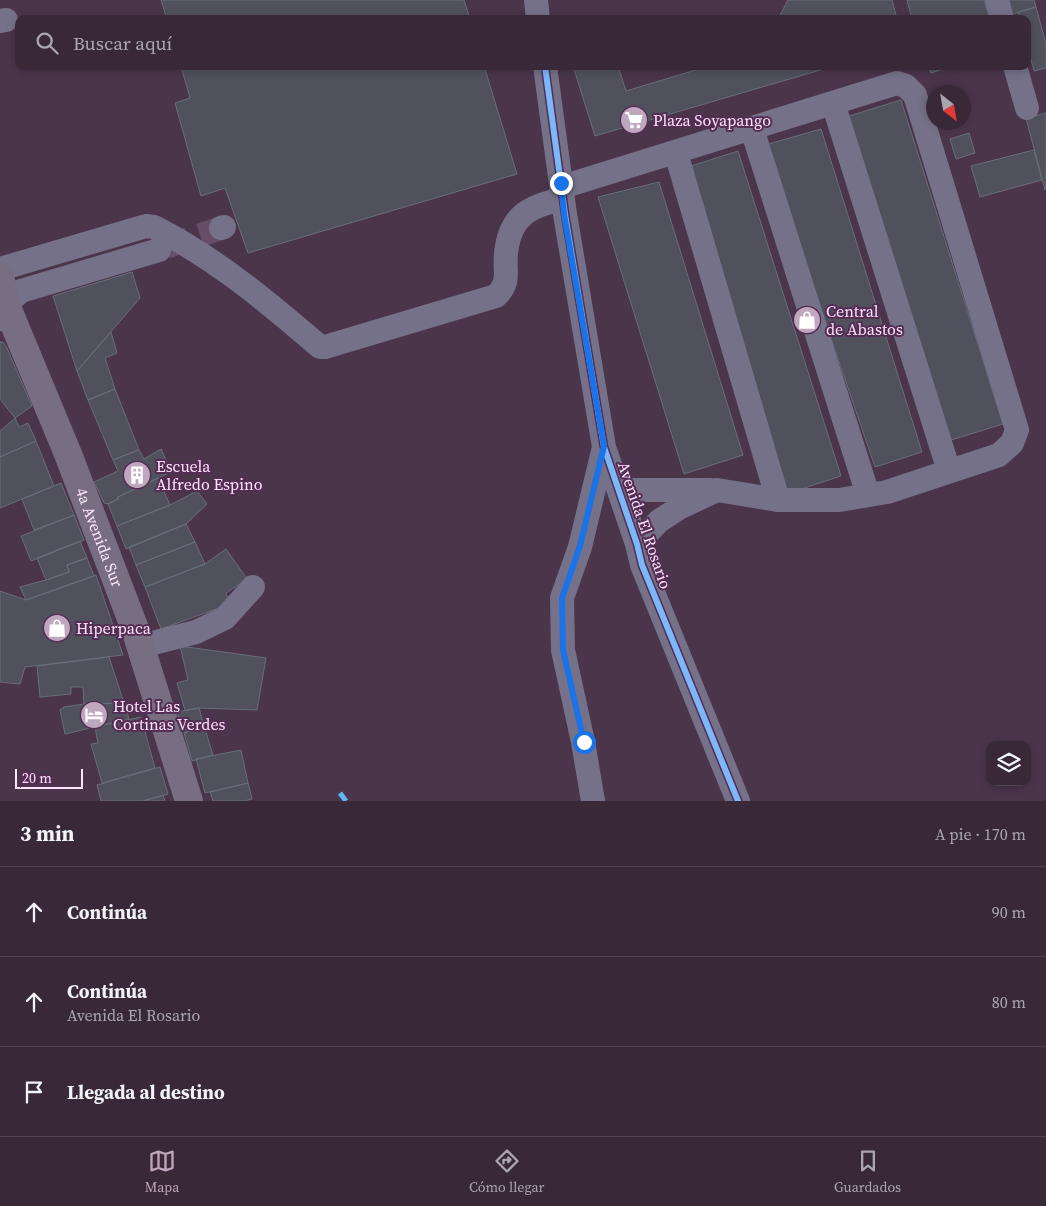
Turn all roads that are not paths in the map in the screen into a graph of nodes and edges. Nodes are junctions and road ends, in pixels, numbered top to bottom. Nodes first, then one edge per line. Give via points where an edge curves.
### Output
1 (536, 0) edge
2 (997, 0) edge
3 (538, 15) edge
4 (1001, 15) edge
5 (546, 70) edge
6 (1016, 70) edge
7 (833, 103) junction
8 (1026, 108) dead end
9 (752, 129) junction
10 (676, 153) junction
11 (562, 193) junction
12 (159, 250) tunnel mouth
13 (0, 269) edge
14 (0, 276) edge
15 (4, 313) edge
16 (604, 446) junction
17 (949, 471) junction
18 (619, 490) junction
19 (717, 490) junction
20 (868, 495) junction
21 (778, 500) junction
22 (637, 544) junction
23 (254, 587) dead end
24 (141, 646) junction
25 (188, 801) edge
26 (593, 801) edge
27 (738, 801) edge

1 - 3 street
2 - 4 street
5 - 11 street, Avenida El Rosario
6 - 8 street
7 - 9 street
7 - 17 street
7 - 17 street via 897,83 915,95 1017,430 1012,444 999,455
9 - 10 street
9 - 20 street
10 - 11 street
10 - 21 street
11 - 13 street via 531,208 514,224 506,252 504,288 496,296 325,348 220,267 154,227 146,226
11 - 16 street, Avenida El Rosario
12 - 15 street via 21,291
14 - 15 main road, 4a Avenida Sur
15 - 24 main road, 4a Avenida Sur via 68,454
16 - 18 street, Avenida El Rosario
16 - 26 street via 580,546 562,598 563,650 584,742
17 - 20 street via 887,492
18 - 19 street
18 - 22 street, Avenida El Rosario
19 - 21 street
19 - 22 street via 659,521
20 - 21 street via 840,500
22 - 27 street, Avenida El Rosario via 642,565
23 - 24 street via 225,618 196,632
24 - 25 main road, 4a Avenida Sur

